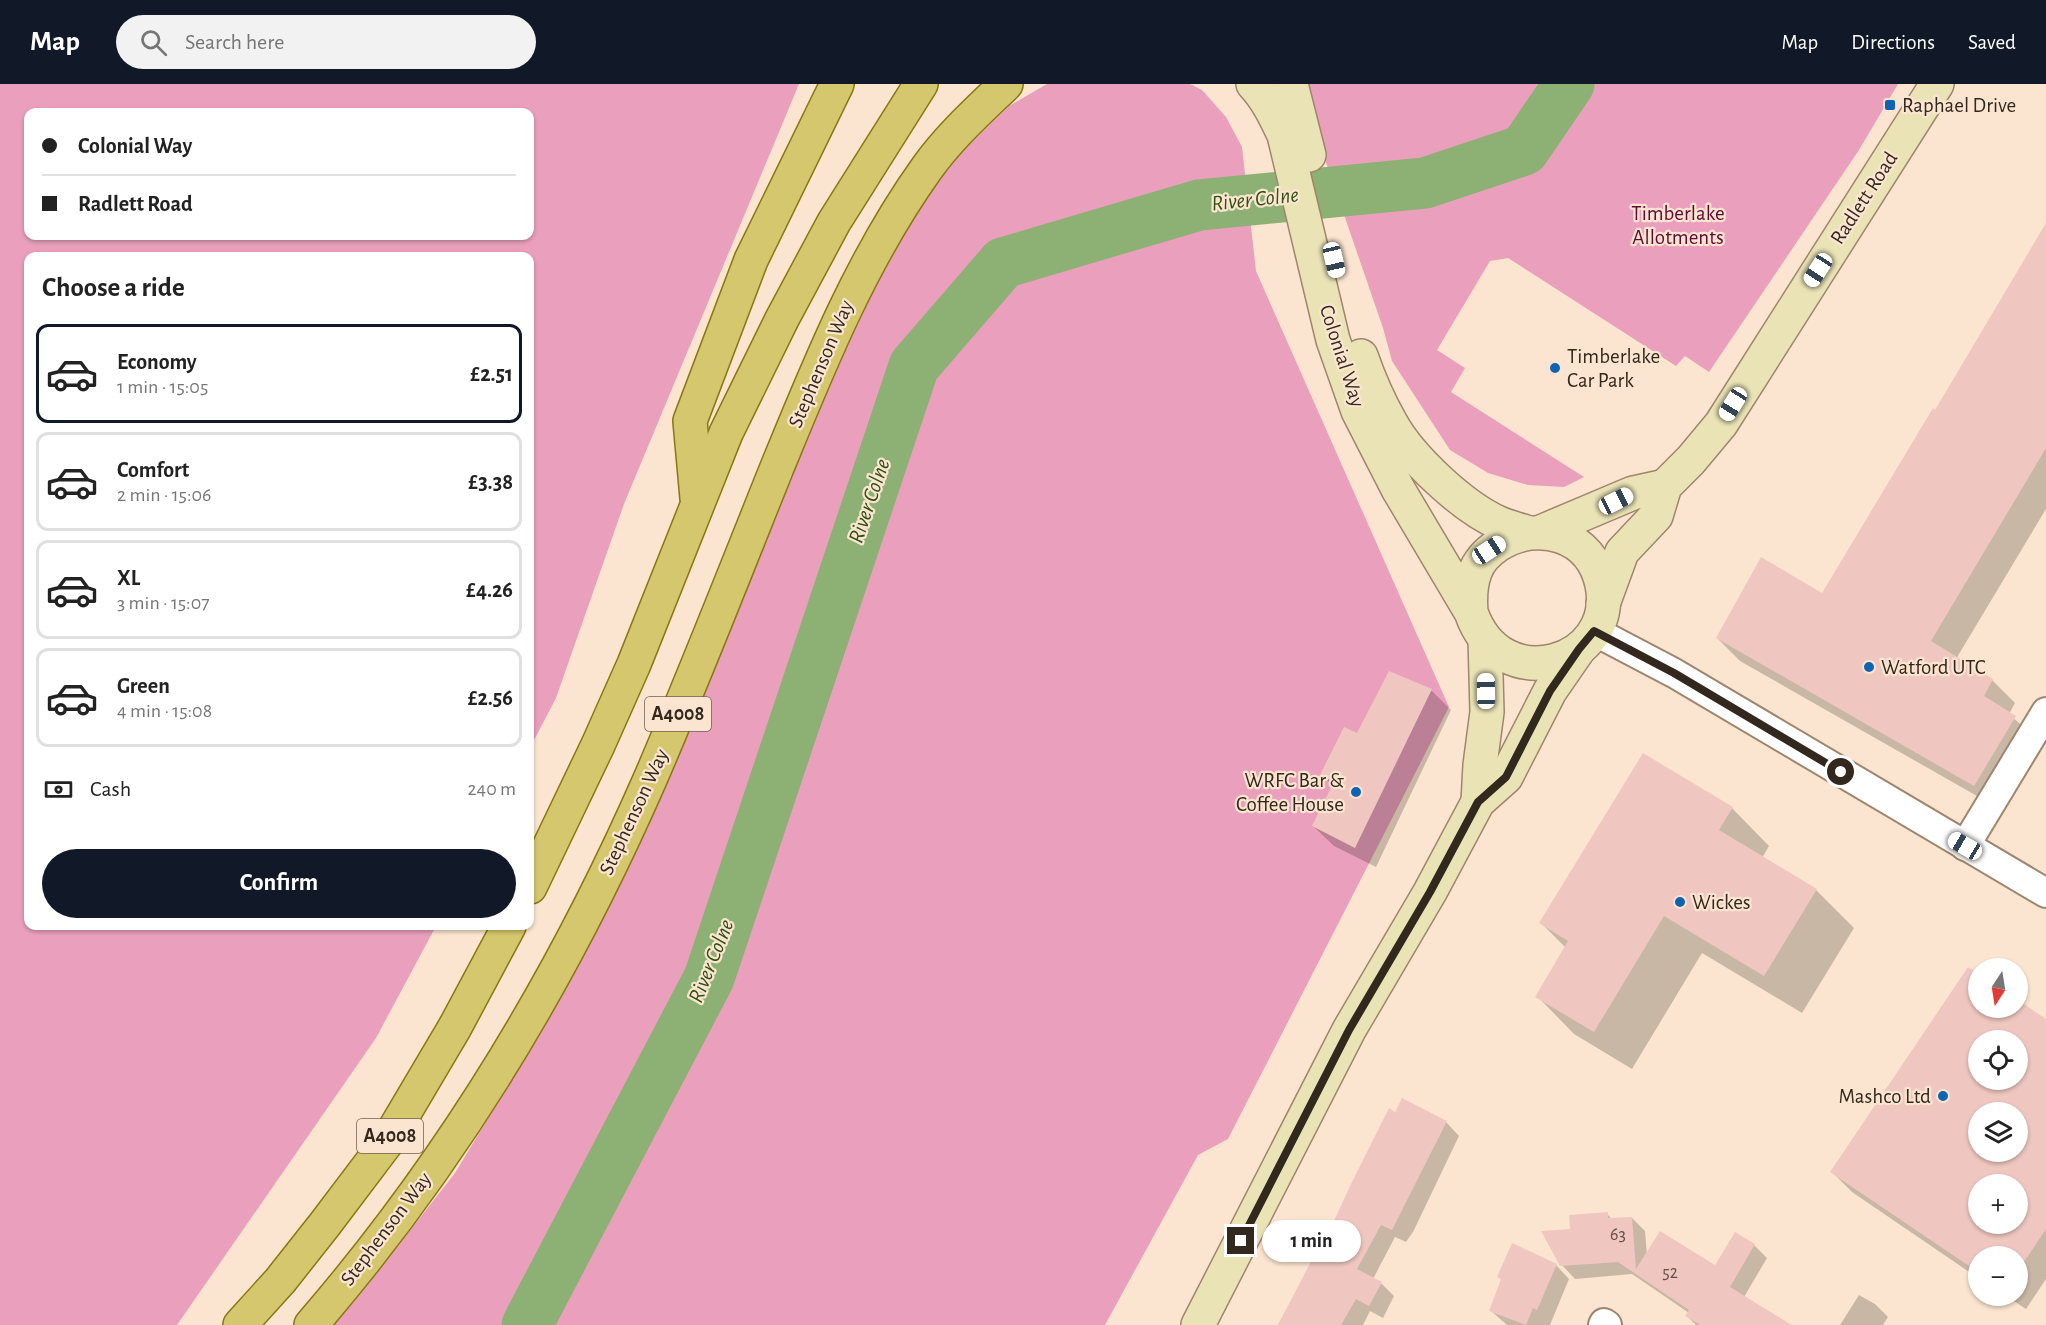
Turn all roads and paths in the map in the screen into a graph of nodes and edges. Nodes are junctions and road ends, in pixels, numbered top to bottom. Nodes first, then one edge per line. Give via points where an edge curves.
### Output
1 (837, 84) edge
2 (921, 84) edge
3 (1006, 84) edge
4 (1253, 84) edge
5 (1291, 84) edge
6 (1937, 84) edge
7 (1294, 132) junction
8 (1329, 280) junction
9 (1665, 486) junction
10 (698, 505) junction
11 (1534, 532) junction
12 (1478, 626) junction
13 (1592, 628) junction
14 (2046, 712) edge
15 (1478, 802) junction
16 (1965, 846) junction
17 (534, 879) edge
18 (2046, 893) edge
19 (507, 930) edge
20 (240, 1325) edge
21 (310, 1325) edge
22 (1198, 1325) edge

1 - 10 main road, A4008 via 750,260 690,421
2 - 10 main road via 823,241 726,433
3 - 21 main road, Stephenson Way / A4008 via 929,165 857,282 827,346 650,780 598,891 526,1025 433,1169
4 - 7 street, Colonial Way
5 - 7 street, Colonial Way
6 - 9 street, Radlett Road via 1721,424
7 - 8 street, Colonial Way
8 - 11 street, Colonial Way via 1392,426 1421,462 1448,489 1498,523
8 - 12 street, Colonial Way via 1333,340 1358,411 1398,489
9 - 11 street via 1633,493
9 - 13 street, Radlett Road via 1656,516 1622,552
10 - 17 main road, A4008 via 634,664
11 - 12 street via 1512,536 1489,550 1475,571 1470,594
11 - 13 street via 1563,537 1581,548 1594,565 1602,585
12 - 13 street via 1504,656 1530,664 1556,661
12 - 15 street, Radlett Road via 1487,712
13 - 15 street, Radlett Road via 1550,691 1506,777
13 - 16 street
14 - 16 street
15 - 22 street, Radlett Road via 1349,1030
16 - 18 street
19 - 20 main road, A4008 via 387,1142 280,1281

